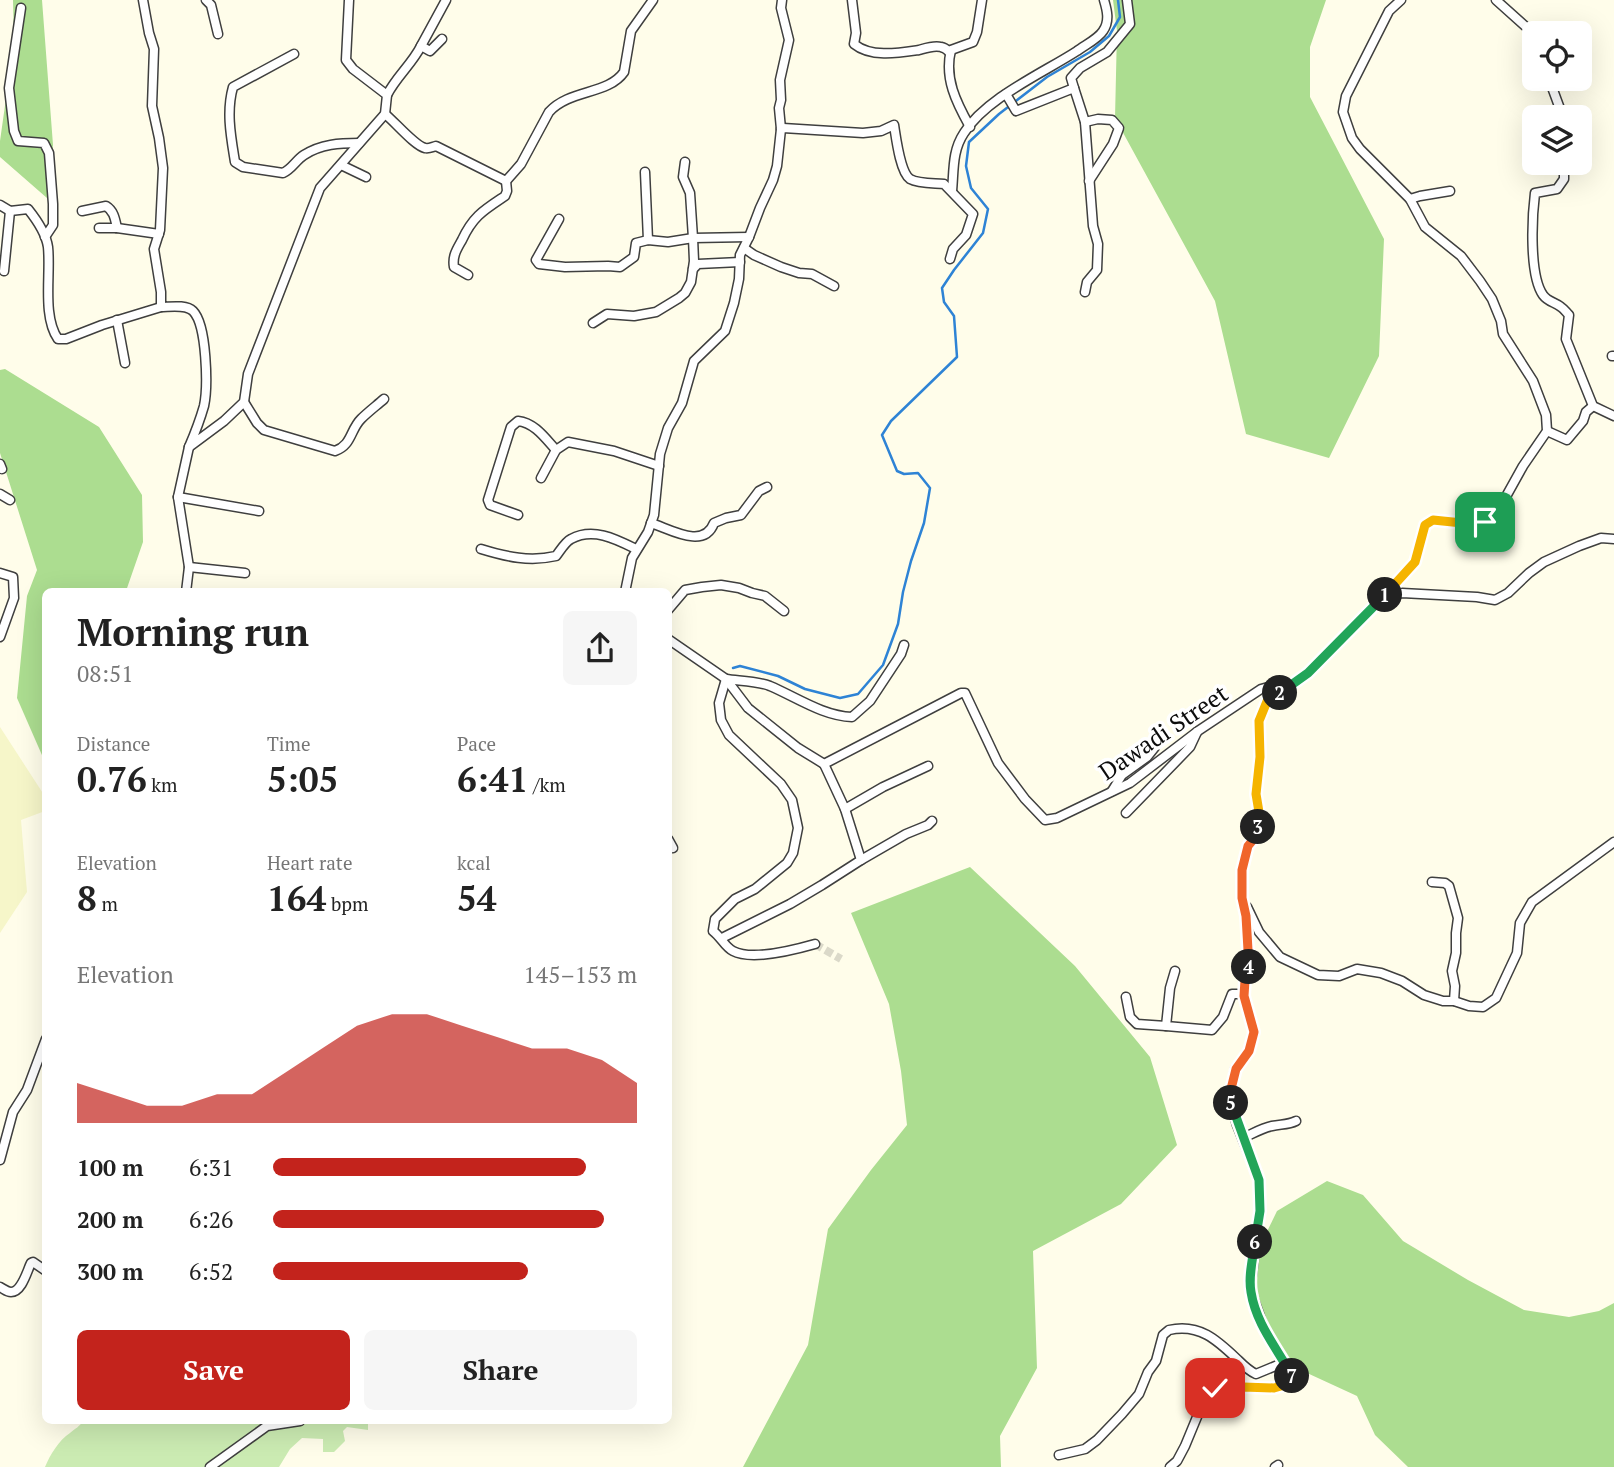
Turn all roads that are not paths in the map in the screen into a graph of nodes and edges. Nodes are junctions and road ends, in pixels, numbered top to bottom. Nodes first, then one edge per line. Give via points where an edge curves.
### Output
1 (143, 0) edge
2 (206, 0) edge
3 (349, 0) edge
4 (446, 0) edge
5 (653, 0) edge
6 (782, 0) edge
7 (852, 0) edge
8 (982, 0) edge
9 (1104, 0) edge
10 (1127, 0) edge
11 (1401, 0) edge
12 (1496, 0) edge
13 (21, 8) dead end
14 (1522, 23) edge
15 (218, 34) dead end
16 (442, 39) dead end
17 (421, 46) junction
18 (950, 53) junction
19 (294, 54) dead end
20 (1074, 88) junction
21 (1006, 94) junction
22 (387, 95) junction
23 (385, 114) junction
24 (1085, 122) junction
25 (970, 127) junction
26 (781, 129) junction
27 (359, 143) junction
28 (685, 162) dead end
29 (341, 165) junction
30 (645, 172) dead end
31 (1564, 175) edge
32 (366, 177) dead end
33 (506, 181) junction
34 (1089, 181) junction
35 (952, 191) junction
36 (1450, 191) dead end
37 (1410, 200) junction
38 (0, 205) edge
39 (10, 211) junction
40 (82, 211) dead end
41 (559, 219) dead end
42 (99, 228) dead end
43 (117, 228) junction
44 (159, 234) junction
45 (45, 237) junction
46 (749, 237) junction
47 (693, 238) junction
48 (648, 240) junction
49 (744, 248) junction
50 (950, 259) dead end
51 (740, 262) junction
52 (692, 270) junction
53 (4, 271) dead end
54 (468, 275) dead end
55 (834, 286) dead end
56 (1085, 292) dead end
57 (161, 307) junction
58 (117, 320) junction
59 (593, 324) dead end
60 (125, 363) dead end
61 (384, 399) dead end
62 (244, 402) junction
63 (1592, 406) junction
64 (1614, 416) edge
65 (1547, 431) junction
66 (190, 447) junction
67 (556, 450) junction
68 (659, 466) junction
69 (541, 478) dead end
70 (767, 487) dead end
71 (0, 494) edge
72 (178, 497) junction
73 (10, 499) dead end
74 (259, 511) dead end
75 (518, 515) dead end
76 (651, 523) junction
77 (1614, 539) edge
78 (481, 549) dead end
79 (636, 549) junction
80 (189, 567) junction
81 (0, 573) edge
82 (245, 573) dead end
83 (186, 588) edge
84 (626, 588) edge
85 (1381, 598) junction
86 (672, 605) edge
87 (783, 611) dead end
88 (0, 636) edge
89 (672, 642) edge
90 (904, 645) dead end
91 (726, 679) junction
92 (1277, 695) junction
93 (1159, 729) dead end
94 (1198, 730) junction
95 (824, 764) junction
96 (928, 766) dead end
97 (1112, 791) junction
98 (845, 809) junction
99 (1126, 813) dead end
100 (932, 821) dead end
101 (1614, 842) edge
102 (860, 860) junction
103 (1432, 882) dead end
104 (1242, 898) junction
105 (722, 938) junction
106 (815, 944) tunnel mouth
107 (1175, 971) dead end
108 (1237, 993) dead end
109 (1126, 997) dead end
110 (1454, 1001) junction
111 (1166, 1026) junction
112 (42, 1052) edge
113 (1297, 1121) dead end
114 (1243, 1138) junction
115 (0, 1160) edge
116 (42, 1268) edge
117 (0, 1287) edge
118 (1284, 1362) junction
119 (280, 1424) edge
120 (1059, 1455) dead end
121 (210, 1467) edge
122 (1170, 1467) edge

1 - 44 street via 154,49 152,106 163,168
2 - 15 street
3 - 22 street via 346,60
4 - 17 street
5 - 33 street via 631,31 621,77 554,107
6 - 26 street via 789,40 780,80
7 - 18 street via 854,44 859,48 896,53 937,46
8 - 18 street via 973,42
9 - 21 street via 1108,17 1103,32
10 - 20 street via 1130,24 1107,52 1071,78
11 - 37 street via 1389,11 1346,96 1343,112 1360,149
12 - 14 street
13 - 45 street via 9,88 18,141 44,143 49,153 53,225
16 - 17 street via 430,51
17 - 22 street
18 - 25 street via 949,81
19 - 27 street via 233,87 230,127 236,162 284,173 309,152 333,144
20 - 21 street via 1016,111
20 - 24 street
21 - 25 street
22 - 23 street
23 - 27 street
23 - 33 street via 415,143 425,148 436,146
24 - 34 street
24 - 34 street via 1112,120 1119,128
25 - 35 street via 954,157
26 - 35 street via 863,133 894,125 904,172 923,182 944,184
26 - 46 street via 773,180
27 - 29 street
28 - 47 street via 683,177 690,193
29 - 32 street
29 - 62 street via 320,188 248,374
30 - 48 street
31 - 63 street via 1557,189 1535,192 1533,251 1543,295 1569,315 1566,339
33 - 54 street via 505,196 467,227 455,253 454,267
34 - 56 street via 1098,244 1097,270
35 - 50 street via 973,214
36 - 37 street
37 - 65 street via 1425,227 1461,256 1492,299 1503,334 1533,381
38 - 39 street
39 - 45 street via 28,209
39 - 53 street
40 - 43 street via 106,206 115,216
41 - 48 street via 536,260 539,264 620,267 634,257 636,243
42 - 43 street
43 - 44 street
44 - 57 street via 154,249
45 - 58 street via 47,294 58,339
46 - 47 street
46 - 49 street
47 - 48 street
47 - 52 street
49 - 51 street
49 - 55 street
51 - 52 street via 698,264
51 - 68 street via 726,331 694,362 668,428
52 - 59 street via 685,293 656,312 607,314
57 - 58 street
57 - 66 street via 187,308 200,322 207,383
58 - 60 street
61 - 62 street via 335,451 264,430
62 - 66 street
63 - 64 street
63 - 65 street via 1567,440
65 - 85 street via 1498,511 1485,522 1433,520 1425,525 1415,562
66 - 72 street
67 - 68 street via 575,442
67 - 69 street
67 - 75 street via 528,422 518,421 510,427 488,500 490,505
68 - 76 street
70 - 76 street via 741,515 715,523 703,536 676,533
71 - 73 street
72 - 74 street
72 - 80 street
76 - 79 street
77 - 85 street via 1601,538 1544,562 1495,600 1402,593
78 - 79 street via 541,559 556,556 569,539 591,533
79 - 84 street
80 - 82 street
80 - 83 street
81 - 88 street via 13,577 14,598
85 - 92 street via 1308,673
86 - 87 street via 685,590 721,585 765,596
89 - 91 street
90 - 91 street via 870,701 852,717 803,703 767,685
91 - 95 street via 748,708
91 - 105 street via 719,703 721,720 729,735 781,784 792,800 798,828 787,863 735,899 715,919 713,931
92 - 94 street, Dawadi Street via 1276,685 1261,689
92 - 104 street via 1268,699 1259,721 1257,835 1248,846 1242,870
93 - 97 street via 1155,747 1122,775
94 - 97 street, Dawadi Street via 1130,783
94 - 99 street via 1190,747
95 - 97 street, Dawadi Street via 965,693 998,763 1045,820
95 - 98 street
96 - 98 street
98 - 102 street
100 - 102 street
101 - 110 street via 1532,902 1520,923 1517,953 1496,998 1483,1007
102 - 105 street via 790,904
103 - 110 street via 1449,886 1458,919
104 - 110 street via 1259,932 1280,957 1318,975 1339,976 1357,970 1381,973 1424,995
104 - 114 street via 1249,967 1244,996 1254,1032 1230,1093
105 - 106 street via 733,951 744,954 775,954
107 - 111 street
108 - 111 street via 1232,994 1212,1030
109 - 111 street via 1130,1017 1137,1024
112 - 115 street via 13,1112
113 - 114 street
114 - 118 street via 1259,1180 1260,1211 1250,1289 1267,1336
116 - 117 street via 33,1262 16,1290
118 - 120 street via 1256,1374 1210,1335 1185,1328 1169,1330 1139,1394 1122,1414 1085,1449
118 - 122 street via 1295,1382 1274,1388 1210,1391
119 - 121 street via 267,1426

